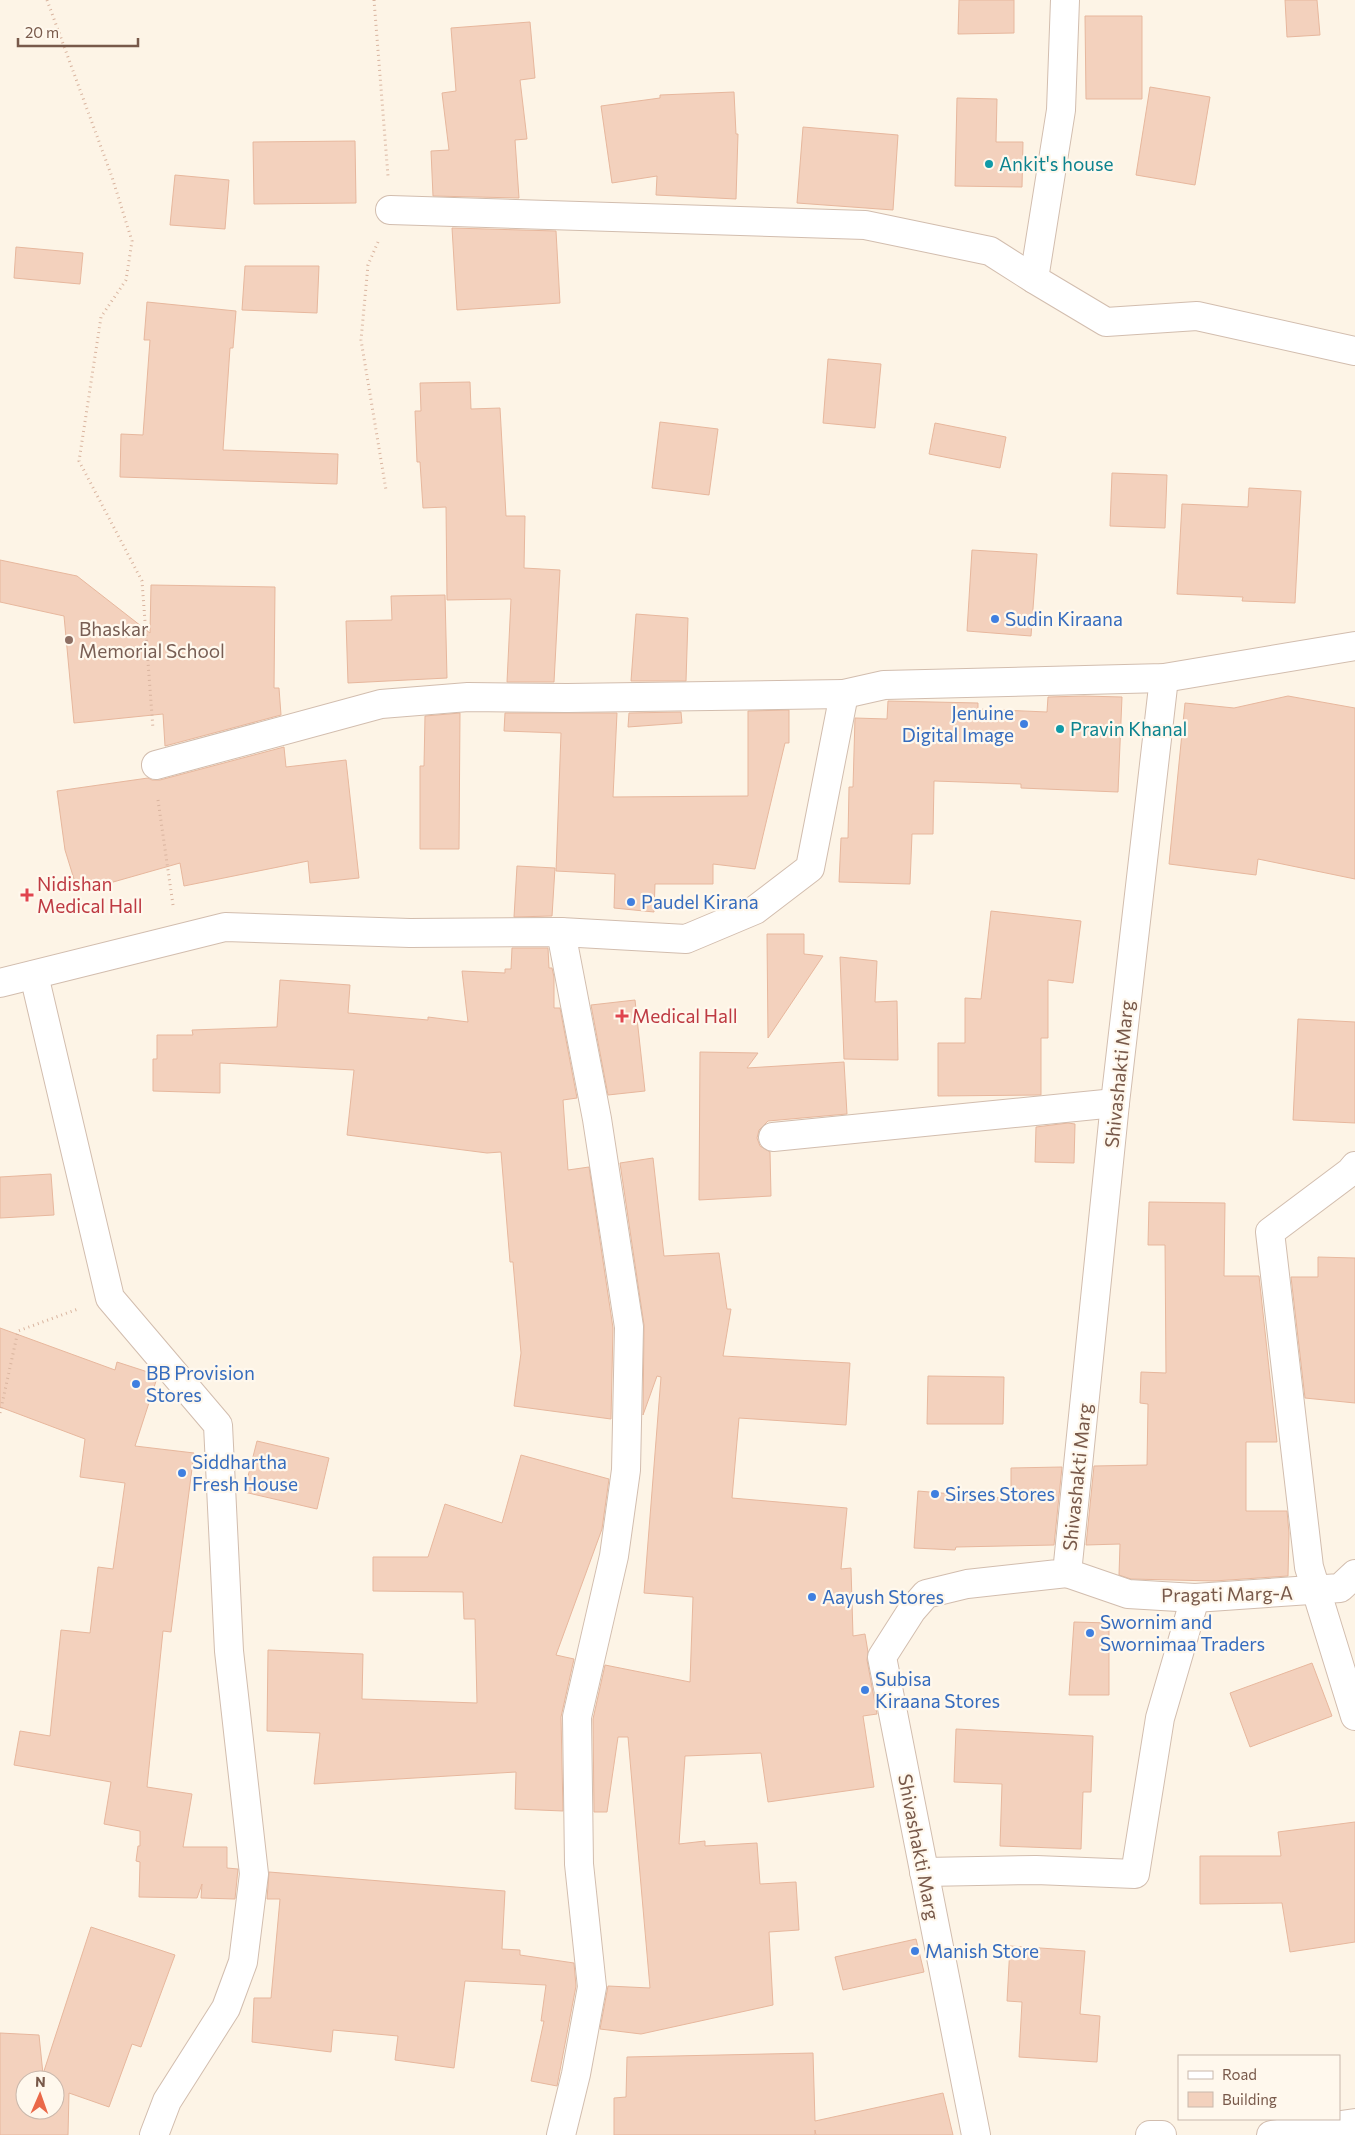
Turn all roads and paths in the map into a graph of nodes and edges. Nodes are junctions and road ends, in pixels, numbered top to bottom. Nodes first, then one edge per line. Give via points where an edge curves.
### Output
1 (47, 0) edge
2 (374, 0) edge
3 (1064, 0) edge
4 (390, 210) junction
5 (1034, 279) junction
6 (1355, 351) edge
7 (386, 490) dead end
8 (1355, 646) edge
9 (1164, 678) junction
10 (844, 694) junction
11 (156, 765) junction
12 (561, 932) junction
13 (178, 938) junction
14 (34, 975) junction
15 (0, 983) edge
16 (1115, 1102) junction
17 (773, 1137) dead end
18 (1355, 1166) edge
19 (110, 1298) junction
20 (0, 1413) edge
21 (1067, 1573) junction
22 (1355, 1574) edge
23 (1318, 1591) junction
24 (1195, 1598) junction
25 (1355, 1716) edge
26 (924, 1872) junction
27 (1355, 2123) edge
28 (154, 2135) edge
29 (561, 2135) edge
30 (976, 2135) edge
31 (1150, 2135) edge
32 (1162, 2135) edge
33 (1271, 2135) edge

1 - 11 path via 132,241 126,280 101,316 79,461 142,581
2 - 4 path
3 - 5 street via 1061,110
4 - 5 street via 865,225 990,251
4 - 7 path via 368,266 361,340
5 - 6 street via 1106,322 1197,316
8 - 9 street
9 - 10 street via 884,685
9 - 16 street, Shivashakti Marg
10 - 11 street via 468,697 381,704
10 - 12 street via 810,868 755,910 686,939
11 - 13 path via 159,810
12 - 13 street via 410,933 225,927
12 - 29 street via 597,1119 629,1327 626,1470 614,1556 577,1718 579,1864 592,1987
13 - 14 street
14 - 15 street
14 - 19 street
16 - 17 street
16 - 21 street, Shivashakti Marg
18 - 23 street via 1270,1232 1309,1566
19 - 20 path via 18,1331
19 - 28 street via 218,1425 229,1651 254,1874 243,1962 226,2008 167,2101
21 - 24 street, Pragati Marg-A via 1128,1594
21 - 26 street, Shivashakti Marg via 967,1584 926,1594 882,1657
22 - 23 street, Pragati Marg-A via 1340,1588
23 - 24 street, Pragati Marg-A
23 - 25 street
24 - 26 street via 1160,1718 1135,1874 1036,1870
26 - 30 street, Shivashakti Marg
27 - 33 street
31 - 32 street

